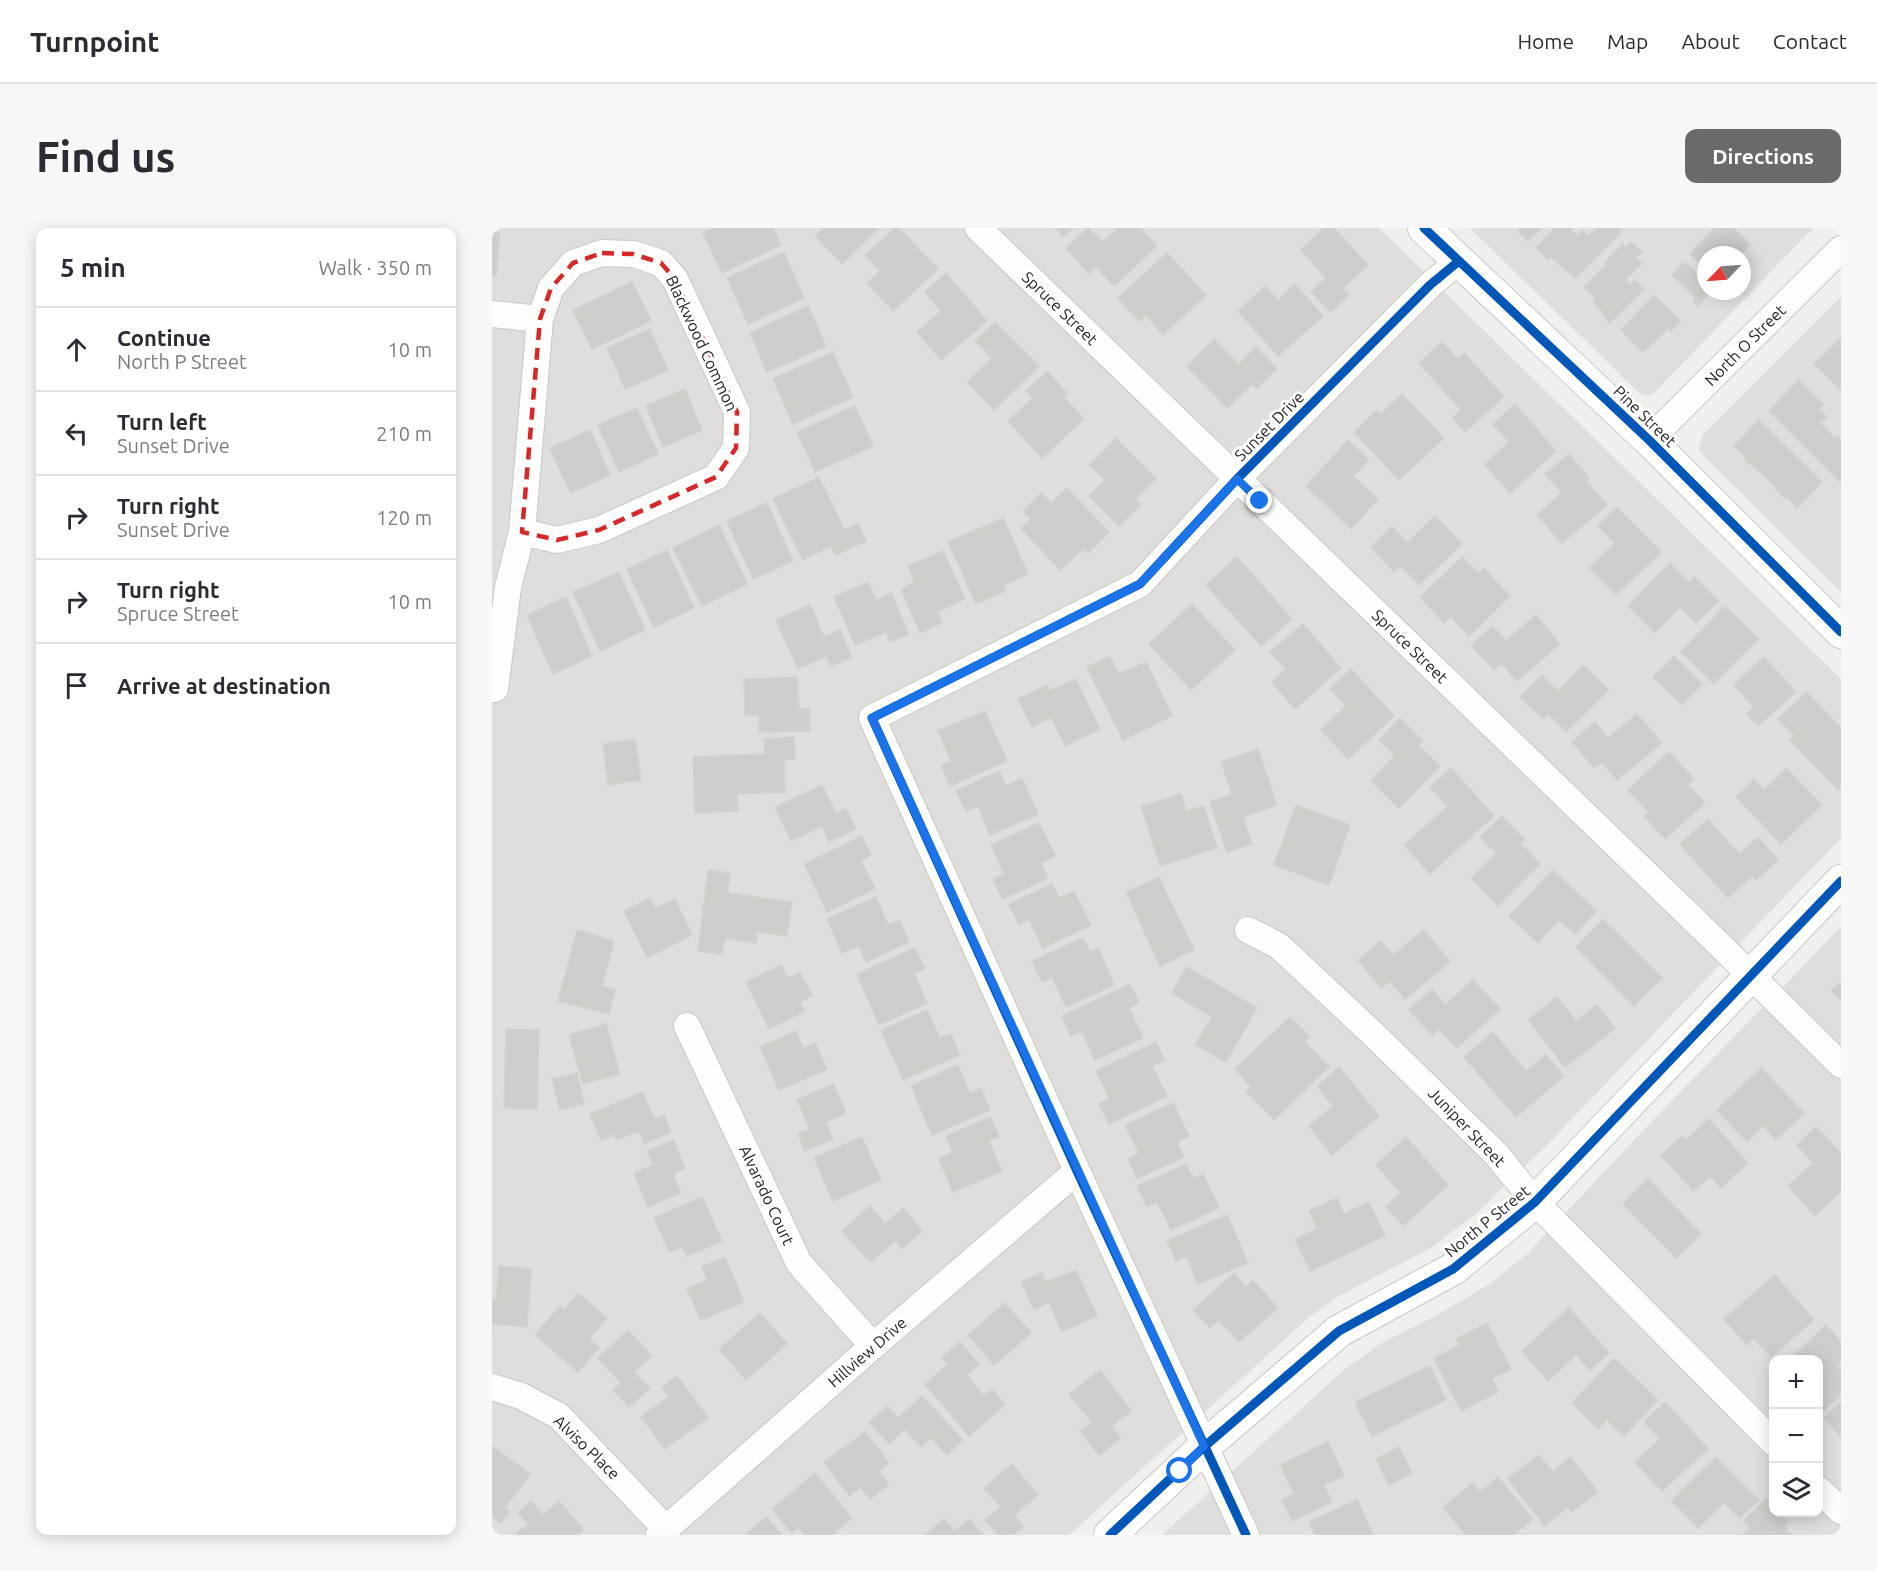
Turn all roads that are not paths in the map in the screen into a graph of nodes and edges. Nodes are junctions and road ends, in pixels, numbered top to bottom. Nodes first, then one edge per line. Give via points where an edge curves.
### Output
1 (978, 228) edge
2 (1424, 228) edge
3 (1841, 249) edge
4 (1459, 261) junction
5 (492, 314) edge
6 (540, 319) junction
7 (1649, 440) junction
8 (1237, 479) junction
9 (522, 532) junction
10 (1841, 632) edge
11 (495, 689) dead end
12 (1841, 881) edge
13 (1248, 930) dead end
14 (1751, 975) junction
15 (687, 1026) dead end
16 (1841, 1065) edge
17 (1077, 1171) junction
18 (1535, 1202) junction
19 (873, 1346) junction
20 (492, 1387) edge
21 (1769, 1439) edge
22 (1204, 1446) junction
23 (1823, 1494) edge
24 (1841, 1511) edge
25 (663, 1532) edge
26 (1110, 1535) edge
27 (1246, 1535) edge

1 - 8 street, Spruce Street
2 - 4 street, Pine Street
3 - 7 street, North O Street
4 - 7 street, Pine Street
4 - 8 street, Sunset Drive via 1430,285
5 - 6 street
6 - 9 street, Blackwood Common
6 - 9 street, Blackwood Common via 550,288 573,263 602,253 633,254 661,263 675,279 737,412 736,448 716,477 599,530 558,540
7 - 10 street, Pine Street
8 - 14 street, Spruce Street
8 - 17 street, Sunset Drive via 1140,584 872,718
9 - 11 street, Blackwood Common via 508,587
12 - 14 street, North P Street
13 - 18 street, Juniper Street via 1279,946 1372,1033 1497,1155
14 - 16 street, Spruce Street
14 - 18 street, North P Street
15 - 19 street, Alvarado Court via 799,1263
17 - 19 street, Hillview Drive
17 - 22 street, Sunset Drive
18 - 21 street, Juniper Street
18 - 22 street, North P Street via 1453,1269 1339,1331
19 - 25 street, Hillview Drive
20 - 25 street, Alviso Place via 559,1416
22 - 26 street, North P Street
22 - 27 street, Sunset Drive
23 - 24 street

